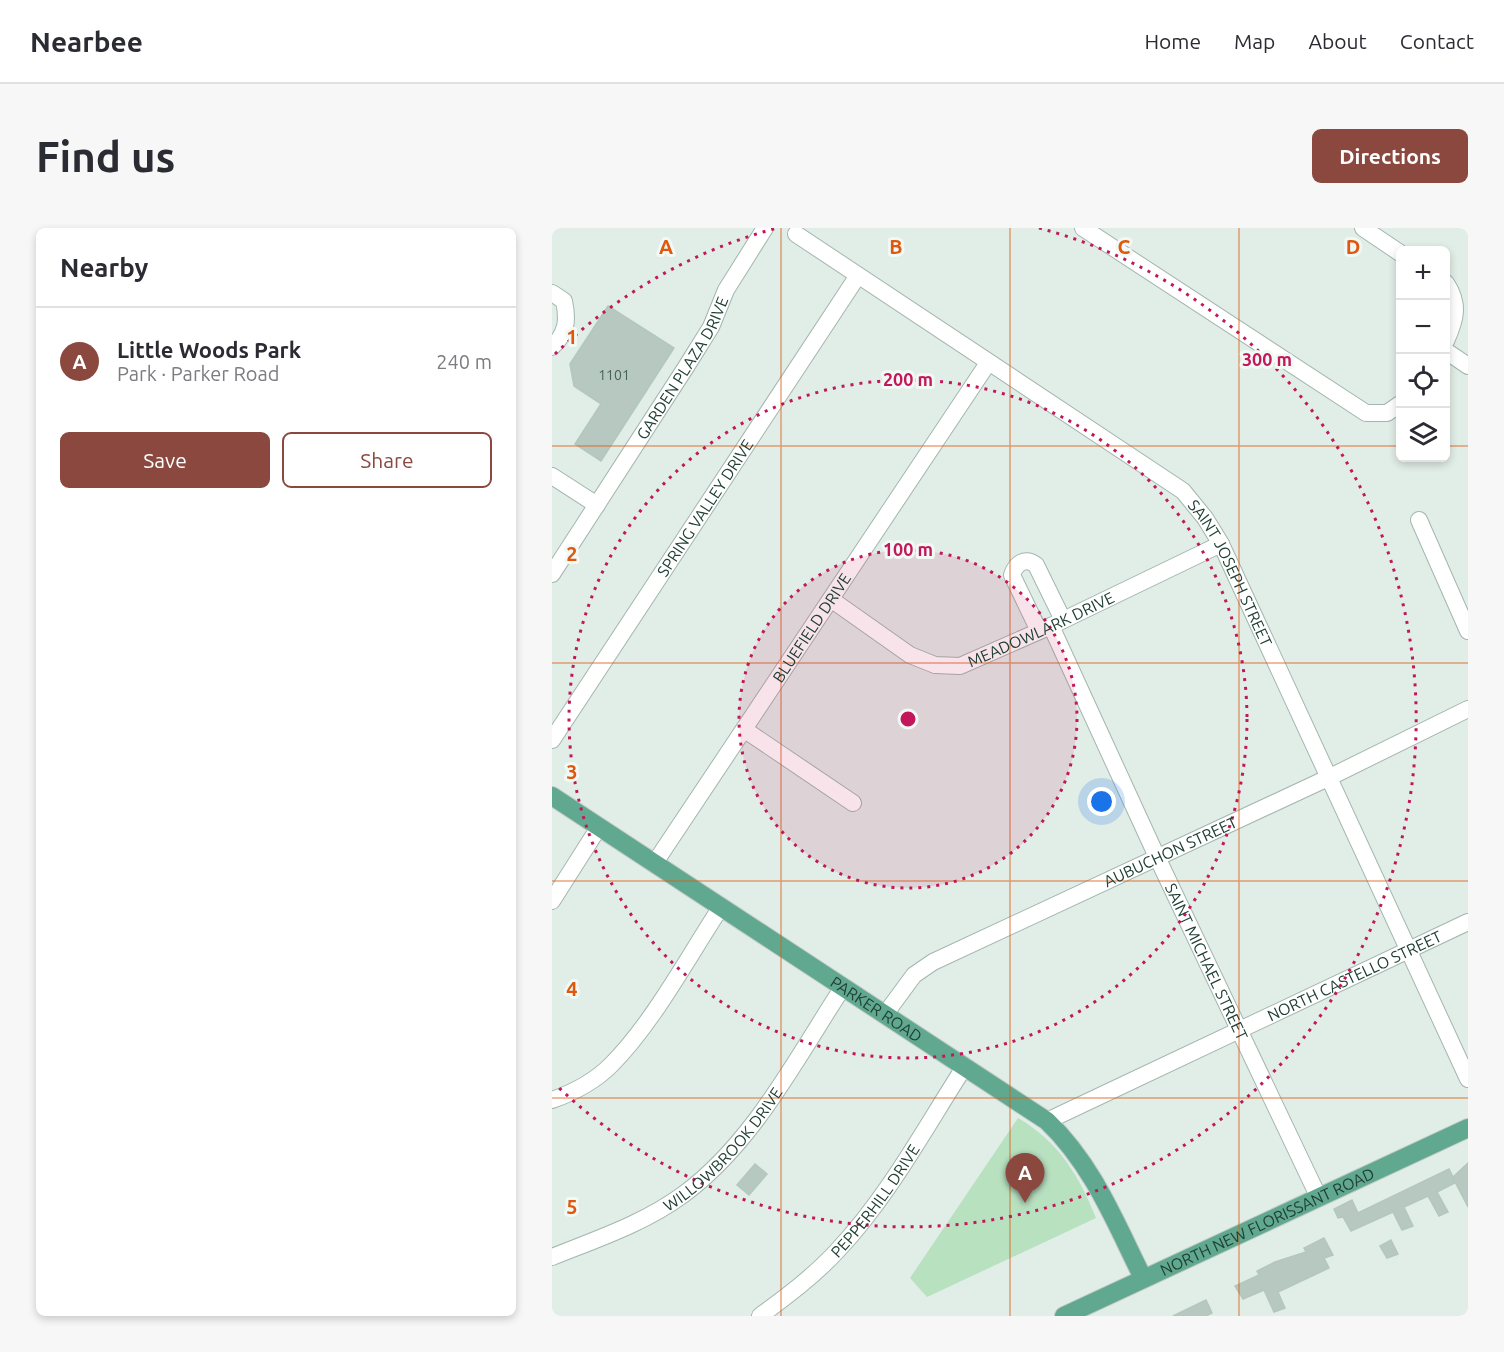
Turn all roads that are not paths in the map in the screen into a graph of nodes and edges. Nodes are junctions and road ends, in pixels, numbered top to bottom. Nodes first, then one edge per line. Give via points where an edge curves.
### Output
1 (765, 228) edge
2 (1083, 228) edge
3 (1363, 228) edge
4 (796, 234) dead end
5 (1396, 250) edge
6 (857, 277) junction
7 (1450, 288) edge
8 (552, 292) edge
9 (1450, 333) edge
10 (552, 347) edge
11 (1450, 354) edge
12 (988, 363) junction
13 (1468, 366) edge
14 (1396, 407) edge
15 (552, 476) edge
16 (597, 505) junction
17 (1419, 520) dead end
18 (1221, 544) junction
19 (552, 574) edge
20 (832, 600) junction
21 (1051, 626) junction
22 (1468, 631) edge
23 (1468, 709) edge
24 (745, 730) junction
25 (552, 740) edge
26 (1330, 777) junction
27 (552, 796) edge
28 (853, 803) dead end
29 (599, 827) junction
30 (1157, 857) junction
31 (654, 864) junction
32 (552, 901) edge
33 (721, 907) junction
34 (1468, 922) edge
35 (1408, 950) junction
36 (843, 987) junction
37 (886, 1013) junction
38 (1239, 1030) junction
39 (965, 1066) junction
40 (1468, 1079) edge
41 (552, 1100) edge
42 (1047, 1121) junction
43 (1468, 1128) edge
44 (1319, 1198) junction
45 (552, 1257) edge
46 (1143, 1278) junction
47 (760, 1316) edge
48 (1065, 1316) edge

1 - 16 street, GARDEN PLAZA DRIVE via 726,290 711,327
2 - 14 street via 1366,414 1387,413
3 - 5 street
4 - 6 street, SAINT JOSEPH STREET
6 - 12 street, SAINT JOSEPH STREET
6 - 25 street, SPRING VALLEY DRIVE
7 - 9 street via 1456,321
8 - 10 street via 564,301 568,317
11 - 13 street
12 - 18 street, SAINT JOSEPH STREET via 1182,491
12 - 20 street, BLUEFIELD DRIVE
15 - 16 street
16 - 19 street, GARDEN PLAZA DRIVE
17 - 22 street
18 - 21 street, MEADOWLARK DRIVE
18 - 26 street, SAINT JOSEPH STREET
20 - 21 street, MEADOWLARK DRIVE via 910,655 934,665 960,666
20 - 24 street, BLUEFIELD DRIVE
21 - 30 street, SAINT MICHAEL STREET
23 - 26 street, AUBUCHON STREET
24 - 28 street
24 - 31 street, BLUEFIELD DRIVE
26 - 30 street, AUBUCHON STREET
26 - 35 street, SAINT JOSEPH STREET
27 - 29 main road, PARKER ROAD
29 - 31 main road, PARKER ROAD
29 - 32 street
30 - 37 street, AUBUCHON STREET via 933,962 914,975
30 - 38 street, SAINT MICHAEL STREET
31 - 33 main road, PARKER ROAD
33 - 36 main road, PARKER ROAD
33 - 41 street via 634,1039 609,1067
34 - 35 street, NORTH CASTELLO STREET
35 - 38 street, NORTH CASTELLO STREET
35 - 40 street, SAINT JOSEPH STREET
36 - 37 main road, PARKER ROAD
36 - 45 street, WILLOWBROOK DRIVE via 763,1109 725,1157 685,1194 637,1222
37 - 39 main road, PARKER ROAD
38 - 42 street, NORTH CASTELLO STREET
38 - 44 street, SAINT MICHAEL STREET
39 - 42 main road, PARKER ROAD
39 - 47 street, PEPPERHILL DRIVE via 885,1189 838,1250
42 - 46 main road, PARKER ROAD via 1088,1169
43 - 44 main road, NORTH NEW FLORISSANT ROAD
44 - 46 main road, NORTH NEW FLORISSANT ROAD
46 - 48 main road, NORTH NEW FLORISSANT ROAD

